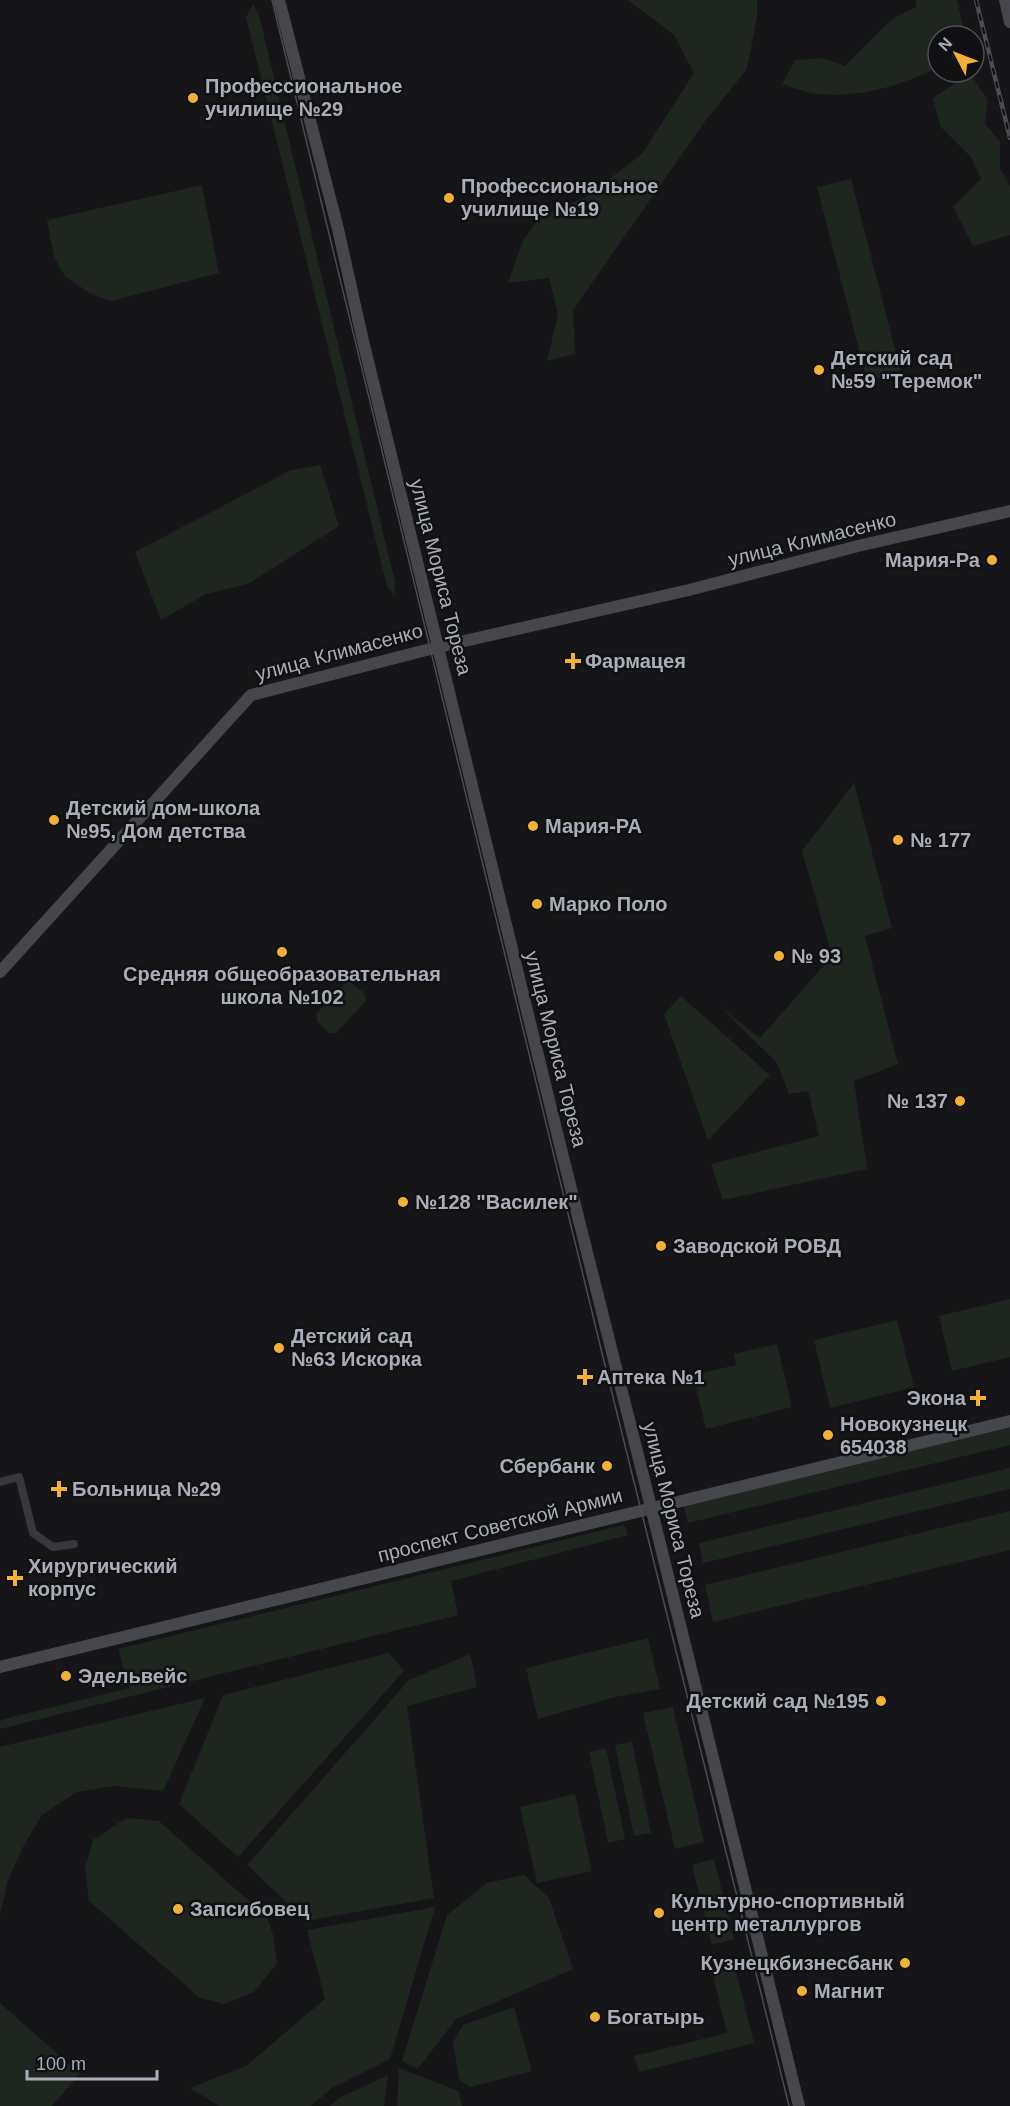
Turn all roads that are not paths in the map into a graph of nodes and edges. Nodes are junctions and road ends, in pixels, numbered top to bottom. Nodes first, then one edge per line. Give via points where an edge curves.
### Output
1 (279, 0) edge
2 (1005, 0) edge
3 (1010, 22) edge
4 (1010, 511) edge
5 (438, 647) junction
6 (0, 972) edge
7 (1010, 1421) edge
8 (0, 1482) edge
9 (651, 1508) junction
10 (74, 1544) dead end
11 (0, 1667) edge
12 (799, 2106) edge

1 - 5 street, улица Мориса Тореза
2 - 3 street
4 - 5 street, улица Климасенко
5 - 6 street, улица Климасенко via 251,695
5 - 9 street, улица Мориса Тореза
7 - 9 street, проспект Советской Армии
8 - 10 street via 19,1476 33,1533 53,1547
9 - 11 street, проспект Советской Армии
9 - 12 street, улица Мориса Тореза

